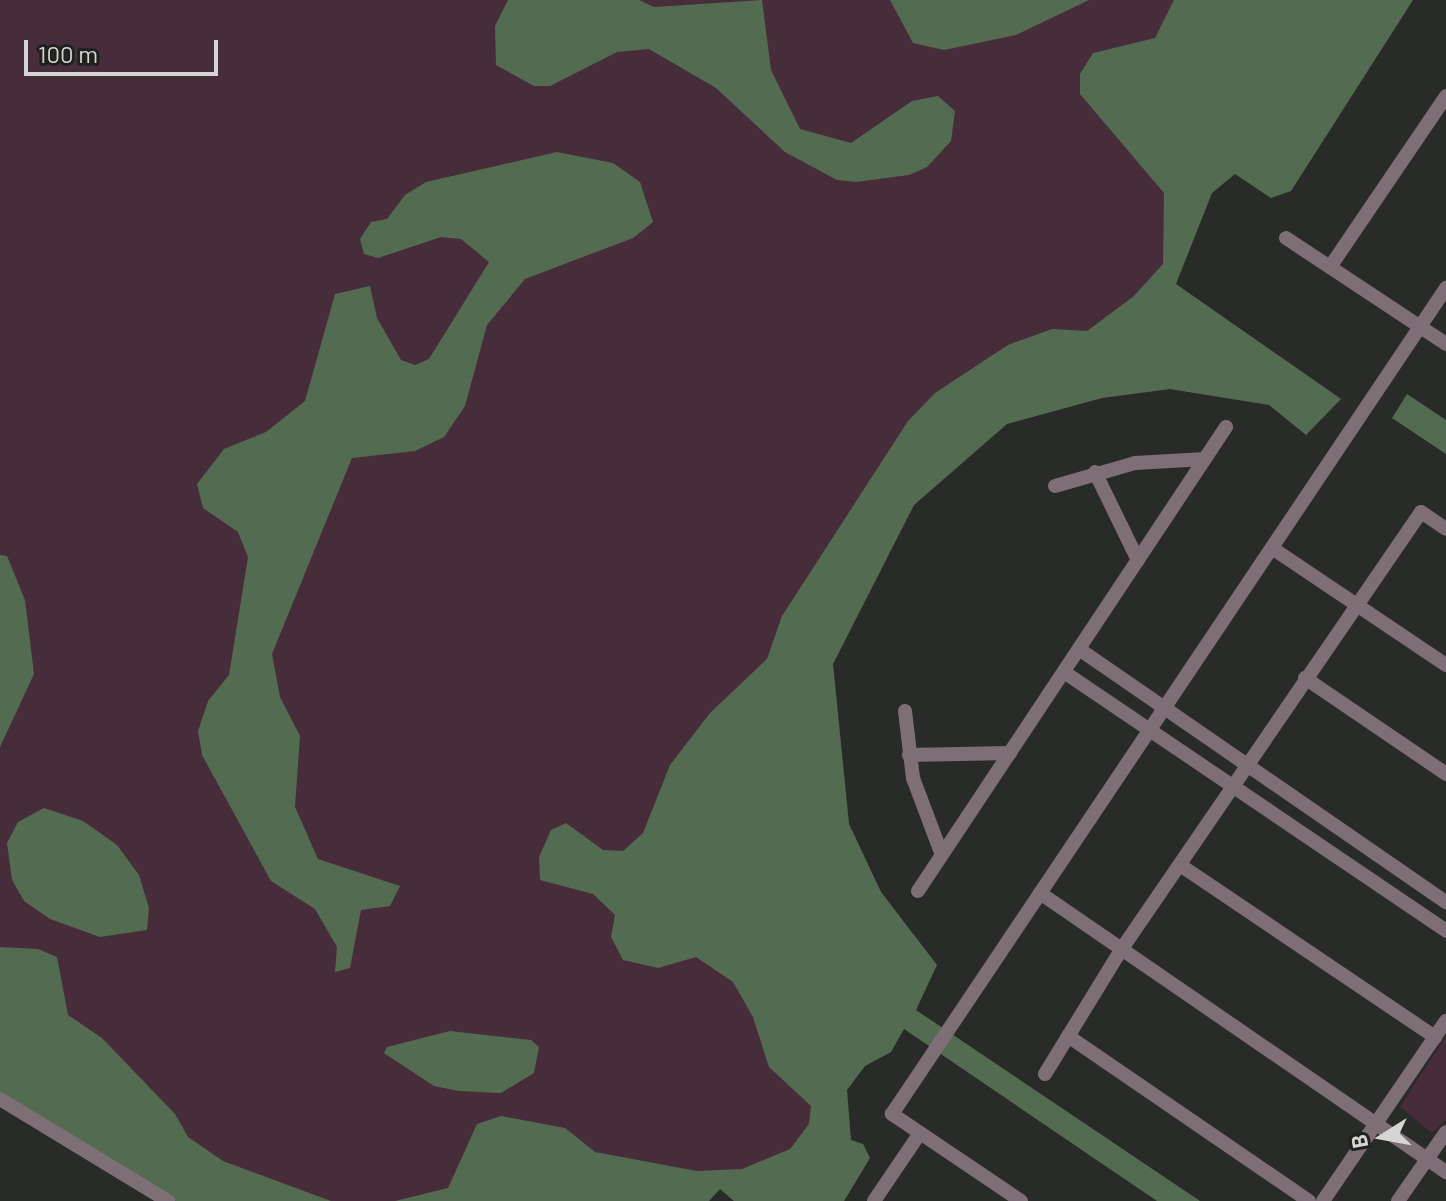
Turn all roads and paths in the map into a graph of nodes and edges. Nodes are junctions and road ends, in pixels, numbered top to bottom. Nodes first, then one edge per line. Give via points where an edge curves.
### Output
1 (1446, 96) edge
2 (1286, 238) dead end
3 (1330, 267) junction
4 (1446, 288) edge
5 (1420, 327) junction
6 (1446, 344) edge
7 (1226, 427) dead end
8 (1205, 459) junction
9 (1095, 472) junction
10 (1055, 486) dead end
11 (1446, 529) edge
12 (1272, 548) junction
13 (1138, 560) junction
14 (1356, 605) junction
15 (1079, 649) junction
16 (1446, 665) edge
17 (1064, 672) junction
18 (1305, 678) junction
19 (1164, 709) junction
20 (905, 711) dead end
21 (1149, 731) junction
22 (1010, 753) junction
23 (909, 755) junction
24 (1246, 767) junction
25 (1446, 774) edge
26 (1232, 788) junction
27 (942, 855) junction
28 (1180, 865) junction
29 (918, 891) dead end
30 (1040, 893) junction
31 (1446, 902) edge
32 (1446, 931) edge
33 (1121, 950) junction
34 (1446, 1021) edge
35 (1068, 1036) junction
36 (1435, 1037) junction
37 (1045, 1074) dead end
38 (0, 1099) edge
39 (1376, 1124) junction
40 (1446, 1132) edge
41 (920, 1133) junction
42 (1427, 1159) junction
43 (1446, 1172) edge
44 (1001, 1196) edge
45 (168, 1201) edge
46 (874, 1201) edge
47 (1021, 1201) edge
48 (1309, 1201) edge
49 (1323, 1201) edge
50 (1398, 1201) edge

1 - 3 street
2 - 3 street
3 - 5 street
4 - 5 street
5 - 6 street
5 - 12 street
7 - 8 street
8 - 9 street
8 - 13 street
9 - 10 street
9 - 13 street
11 - 14 street via 1421,512
12 - 14 street
12 - 19 street
13 - 15 street
14 - 16 street
14 - 18 street
15 - 17 street
15 - 19 street
17 - 21 street
17 - 22 street
18 - 24 street
18 - 25 street
19 - 21 street
19 - 24 street
20 - 23 street
21 - 26 street
21 - 30 street
22 - 23 street
22 - 27 street
23 - 27 street via 922,810
24 - 26 street
24 - 31 street
26 - 28 street
26 - 32 street
27 - 29 street
28 - 33 street
28 - 36 street
30 - 33 street
30 - 41 street via 892,1114
33 - 35 street
33 - 39 street
34 - 36 street
35 - 37 street
35 - 48 street
36 - 39 street
38 - 45 street
39 - 42 street
39 - 49 street
40 - 42 street
41 - 44 street
41 - 46 street
42 - 43 street
42 - 50 street
44 - 47 street

